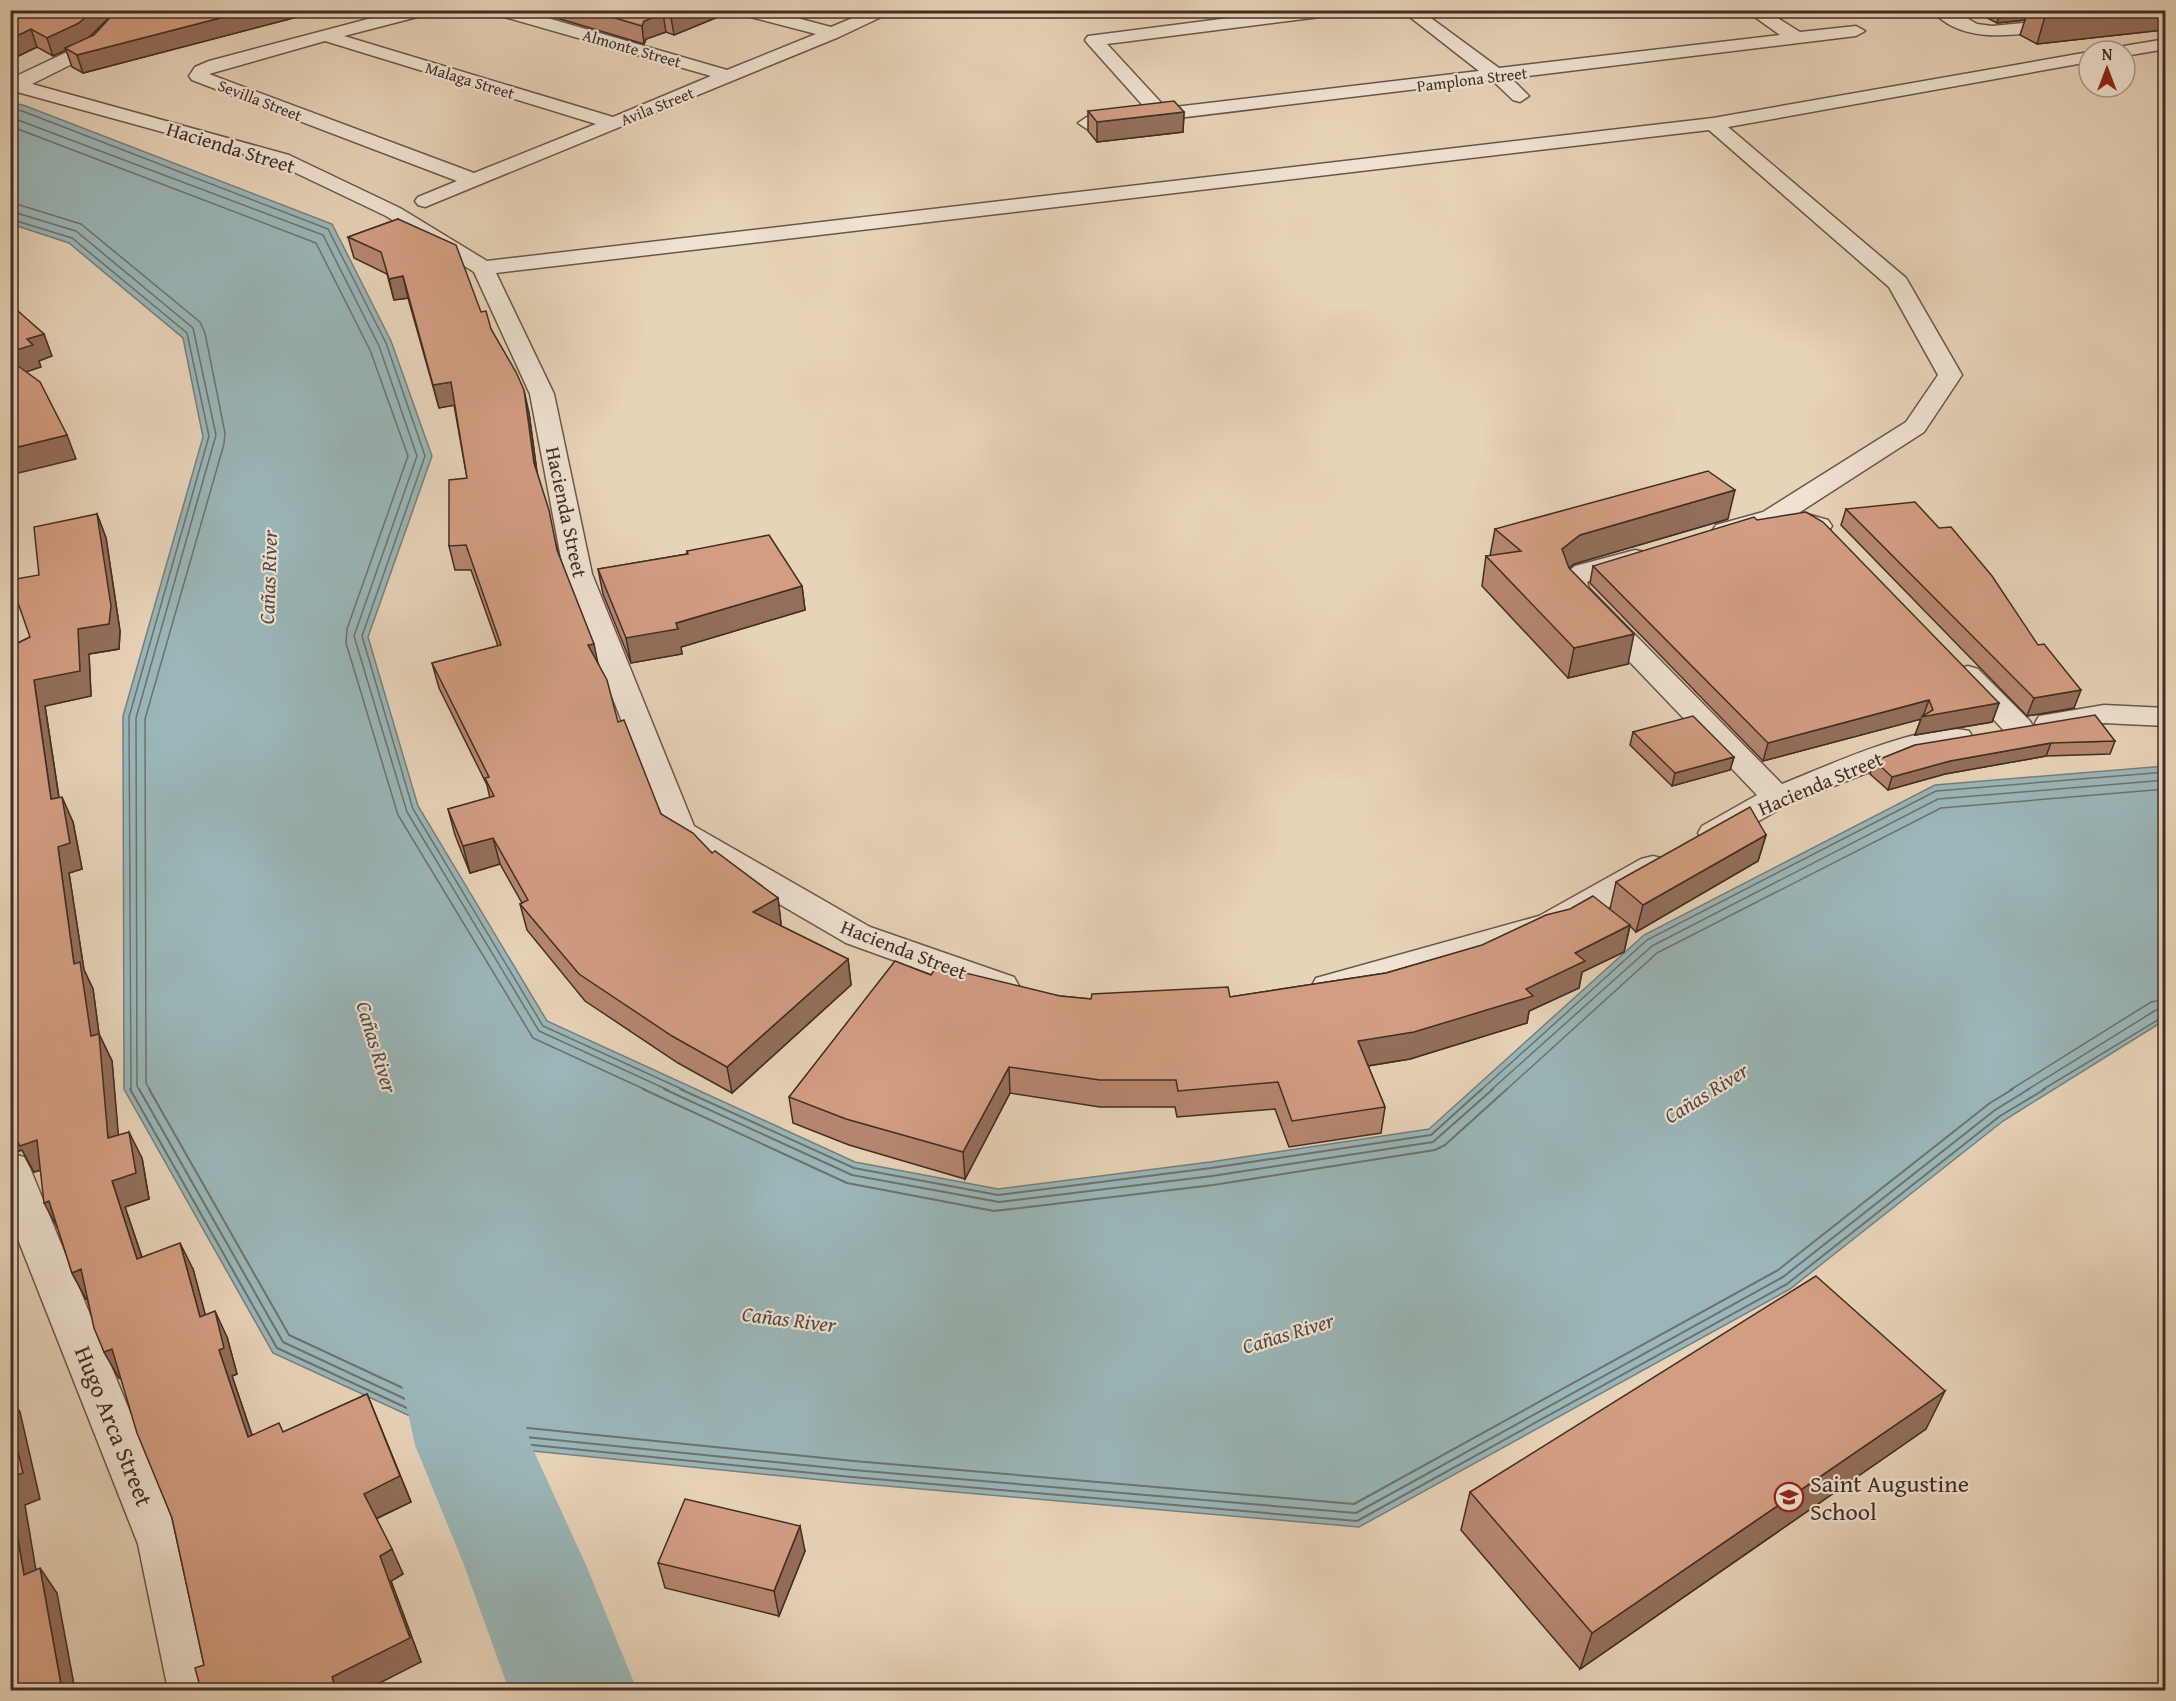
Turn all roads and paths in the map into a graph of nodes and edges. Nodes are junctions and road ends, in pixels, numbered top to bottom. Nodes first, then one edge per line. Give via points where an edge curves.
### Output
1 (130, 10) edge
2 (423, 10) edge
3 (500, 10) edge
4 (745, 10) edge
5 (888, 10) edge
6 (1336, 10) edge
7 (1409, 10) edge
8 (1753, 10) edge
9 (1940, 10) edge
10 (2085, 22) dead end
11 (1856, 32) dead end
12 (833, 33) junction
13 (325, 36) junction
14 (1797, 38) junction
15 (2166, 44) edge
16 (2137, 49) edge
17 (2077, 59) edge
18 (729, 76) junction
19 (1498, 76) junction
20 (13, 84) edge
21 (1520, 96) dead end
22 (1163, 116) junction
23 (614, 123) junction
24 (1087, 123) edge
25 (1713, 124) junction
26 (476, 181) junction
27 (425, 201) dead end
28 (483, 268) junction
29 (1773, 516) junction
30 (1696, 540) edge
31 (1838, 540) edge
32 (1662, 549) edge
33 (1953, 659) edge
34 (2166, 717) edge
35 (2019, 728) junction
36 (1777, 797) junction
37 (1303, 994) edge
38 (1026, 995) edge
39 (10, 1168) edge
40 (193, 1690) edge

1 - 20 street via 92,47
2 - 13 street, Sevilla Street
3 - 18 street, Almonte Street
4 - 12 street
5 - 12 street, Avila Street
6 - 22 street via 1094,40
7 - 19 street
8 - 14 street
9 - 10 street via 1973,29 2017,30
11 - 14 street, Pamplona Street
12 - 18 street, Avila Street
13 - 23 street, Malaga Street
13 - 26 street, Sevilla Street via 215,65 198,76
14 - 19 street, Pamplona Street
15 - 16 street
17 - 25 street
18 - 23 street, Avila Street
19 - 21 street
19 - 22 street, Pamplona Street
20 - 28 street, Hacienda Street via 282,159 393,212
22 - 24 street, Pamplona Street
23 - 26 street, Avila Street
25 - 28 street
25 - 29 street via 1898,283 1950,375 1915,427
26 - 27 street, Avila Street
28 - 38 street, Hacienda Street via 542,394 578,574 680,832 858,935
29 - 30 street
29 - 31 street via 1808,520
32 - 36 street via 1585,572 1573,579 1575,590
33 - 35 street
34 - 35 street, Hacienda Street via 2104,714
35 - 36 street, Hacienda Street via 1903,748
36 - 37 street, Hacienda Street via 1551,925
39 - 40 street, Hugo Arca Street via 162,1544

